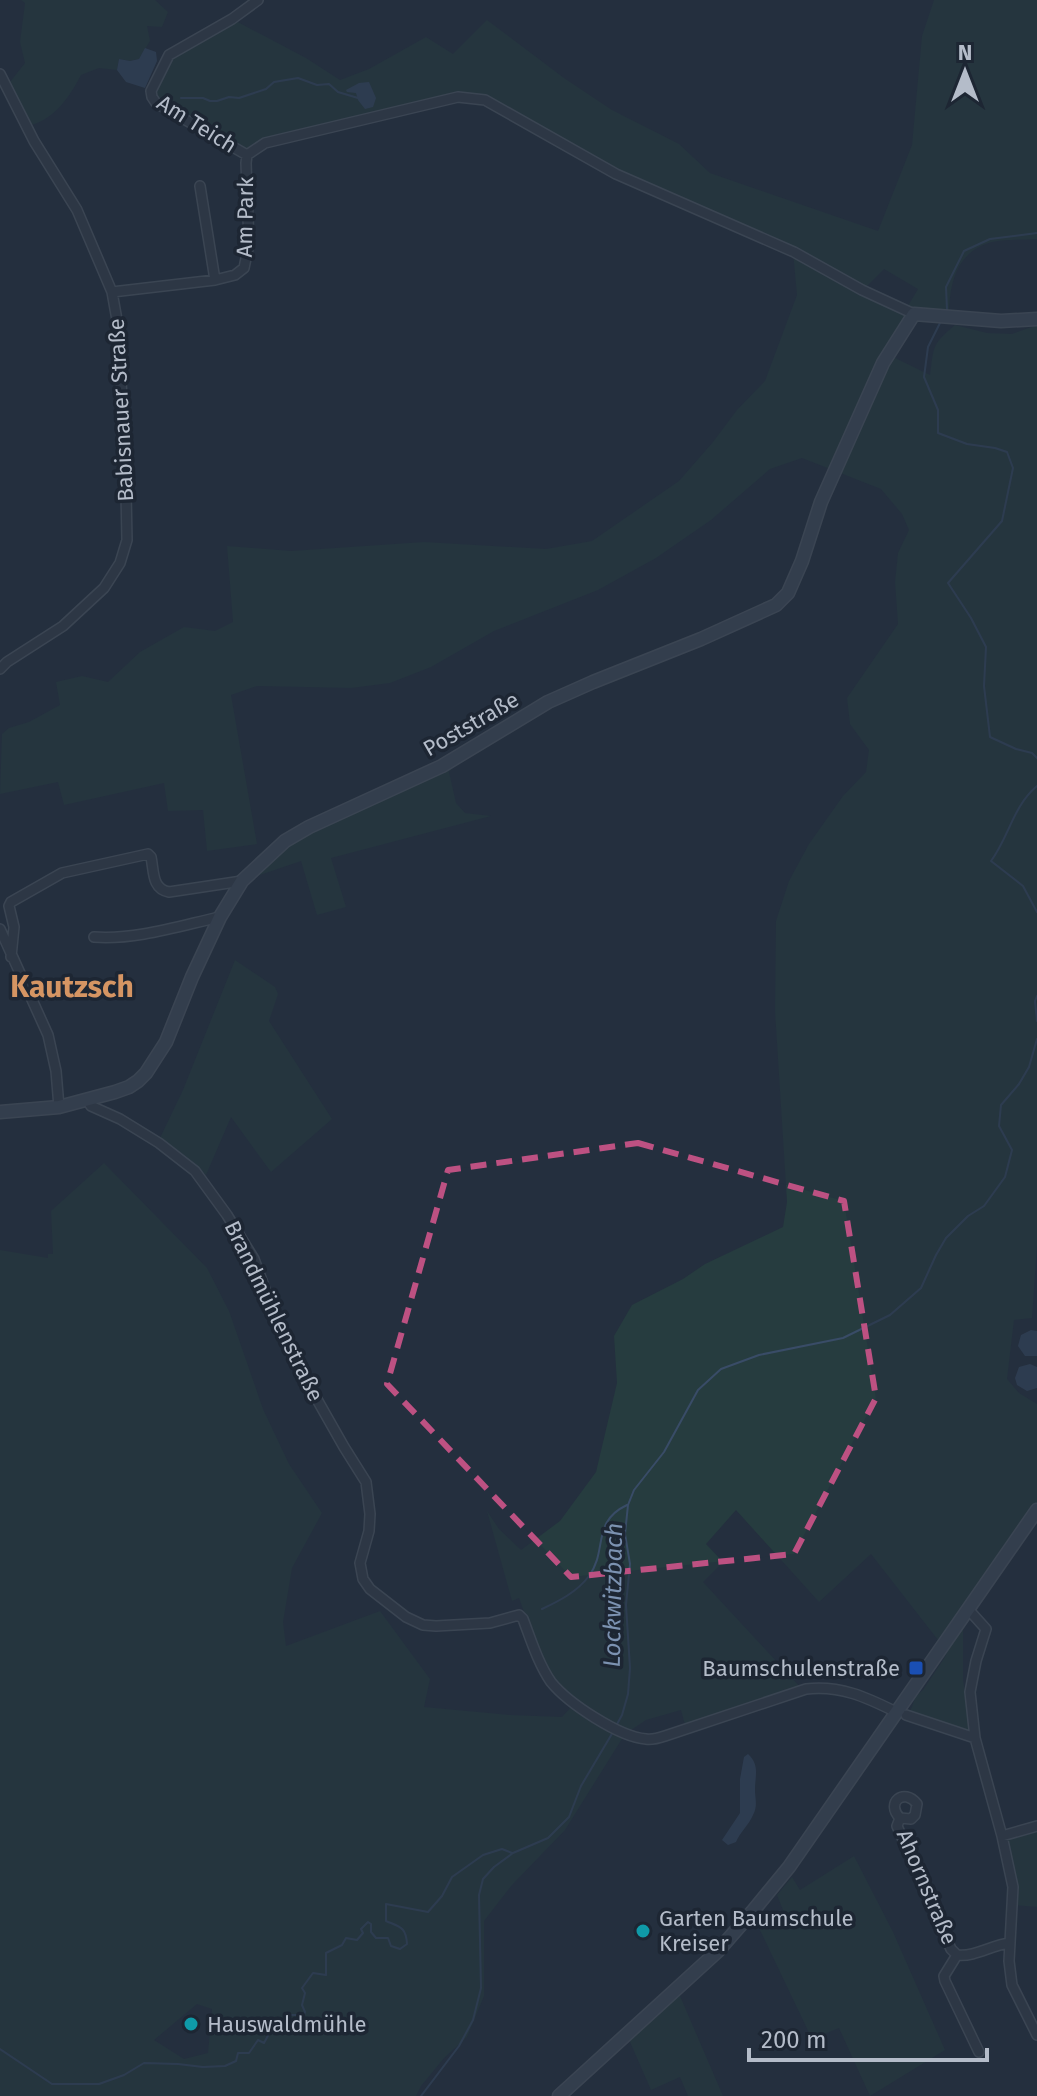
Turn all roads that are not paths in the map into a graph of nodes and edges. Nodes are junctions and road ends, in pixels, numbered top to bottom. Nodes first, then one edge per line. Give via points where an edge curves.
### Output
1 (258, 0) edge
2 (0, 74) edge
3 (247, 155) junction
4 (200, 186) dead end
5 (215, 280) junction
6 (112, 292) junction
7 (914, 314) junction
8 (1037, 319) edge
9 (0, 669) edge
10 (242, 881) junction
11 (220, 917) junction
12 (0, 929) edge
13 (94, 937) dead end
14 (11, 957) junction
15 (87, 1100) junction
16 (59, 1107) junction
17 (0, 1112) edge
18 (1037, 1510) edge
19 (968, 1609) junction
20 (901, 1714) junction
21 (975, 1738) junction
22 (900, 1818) dead end
23 (1037, 1826) edge
24 (1002, 1836) junction
25 (1010, 1943) junction
26 (957, 1955) junction
27 (1037, 2035) edge
28 (979, 2052) dead end
29 (559, 2096) edge

1 - 3 street, Am Teich via 169,55 151,91 156,103
2 - 6 street, Babisnauer Straße via 77,210
3 - 5 street, Am Park via 247,259 235,275
3 - 7 street, Am Park via 265,143 458,97 485,100 616,174 794,252
4 - 5 street, Am Park
5 - 6 street, Am Park
6 - 9 street, Babisnauer Straße via 127,540 104,588 63,626
7 - 8 street
7 - 10 street, Poststraße via 883,363 821,502 788,593 776,605 548,702 442,766 285,841
10 - 11 street, Poststraße
10 - 14 street via 161,891 148,854 62,873 11,902
11 - 13 street via 136,935
11 - 15 street, Poststraße via 166,1042 146,1073 129,1087
12 - 14 street
14 - 16 street via 49,1038
15 - 16 street, Poststraße
15 - 20 street, Brandmühlenstraße via 195,1171 241,1236 285,1343 366,1482 370,1514 360,1563 363,1579 406,1617 436,1626 490,1623 519,1615 551,1681 606,1723 648,1740 823,1687
16 - 17 street, Poststraße
18 - 19 street
19 - 20 street
19 - 21 street via 986,1629 970,1692
20 - 21 street
20 - 29 street via 789,1867 718,1951
21 - 24 street
22 - 26 street, Ahornstraße via 897,1826
23 - 24 street
24 - 25 street via 1013,1887
25 - 26 street, Ahornstraße
25 - 27 street via 1012,1985
26 - 28 street, Ahornstraße via 945,1981

